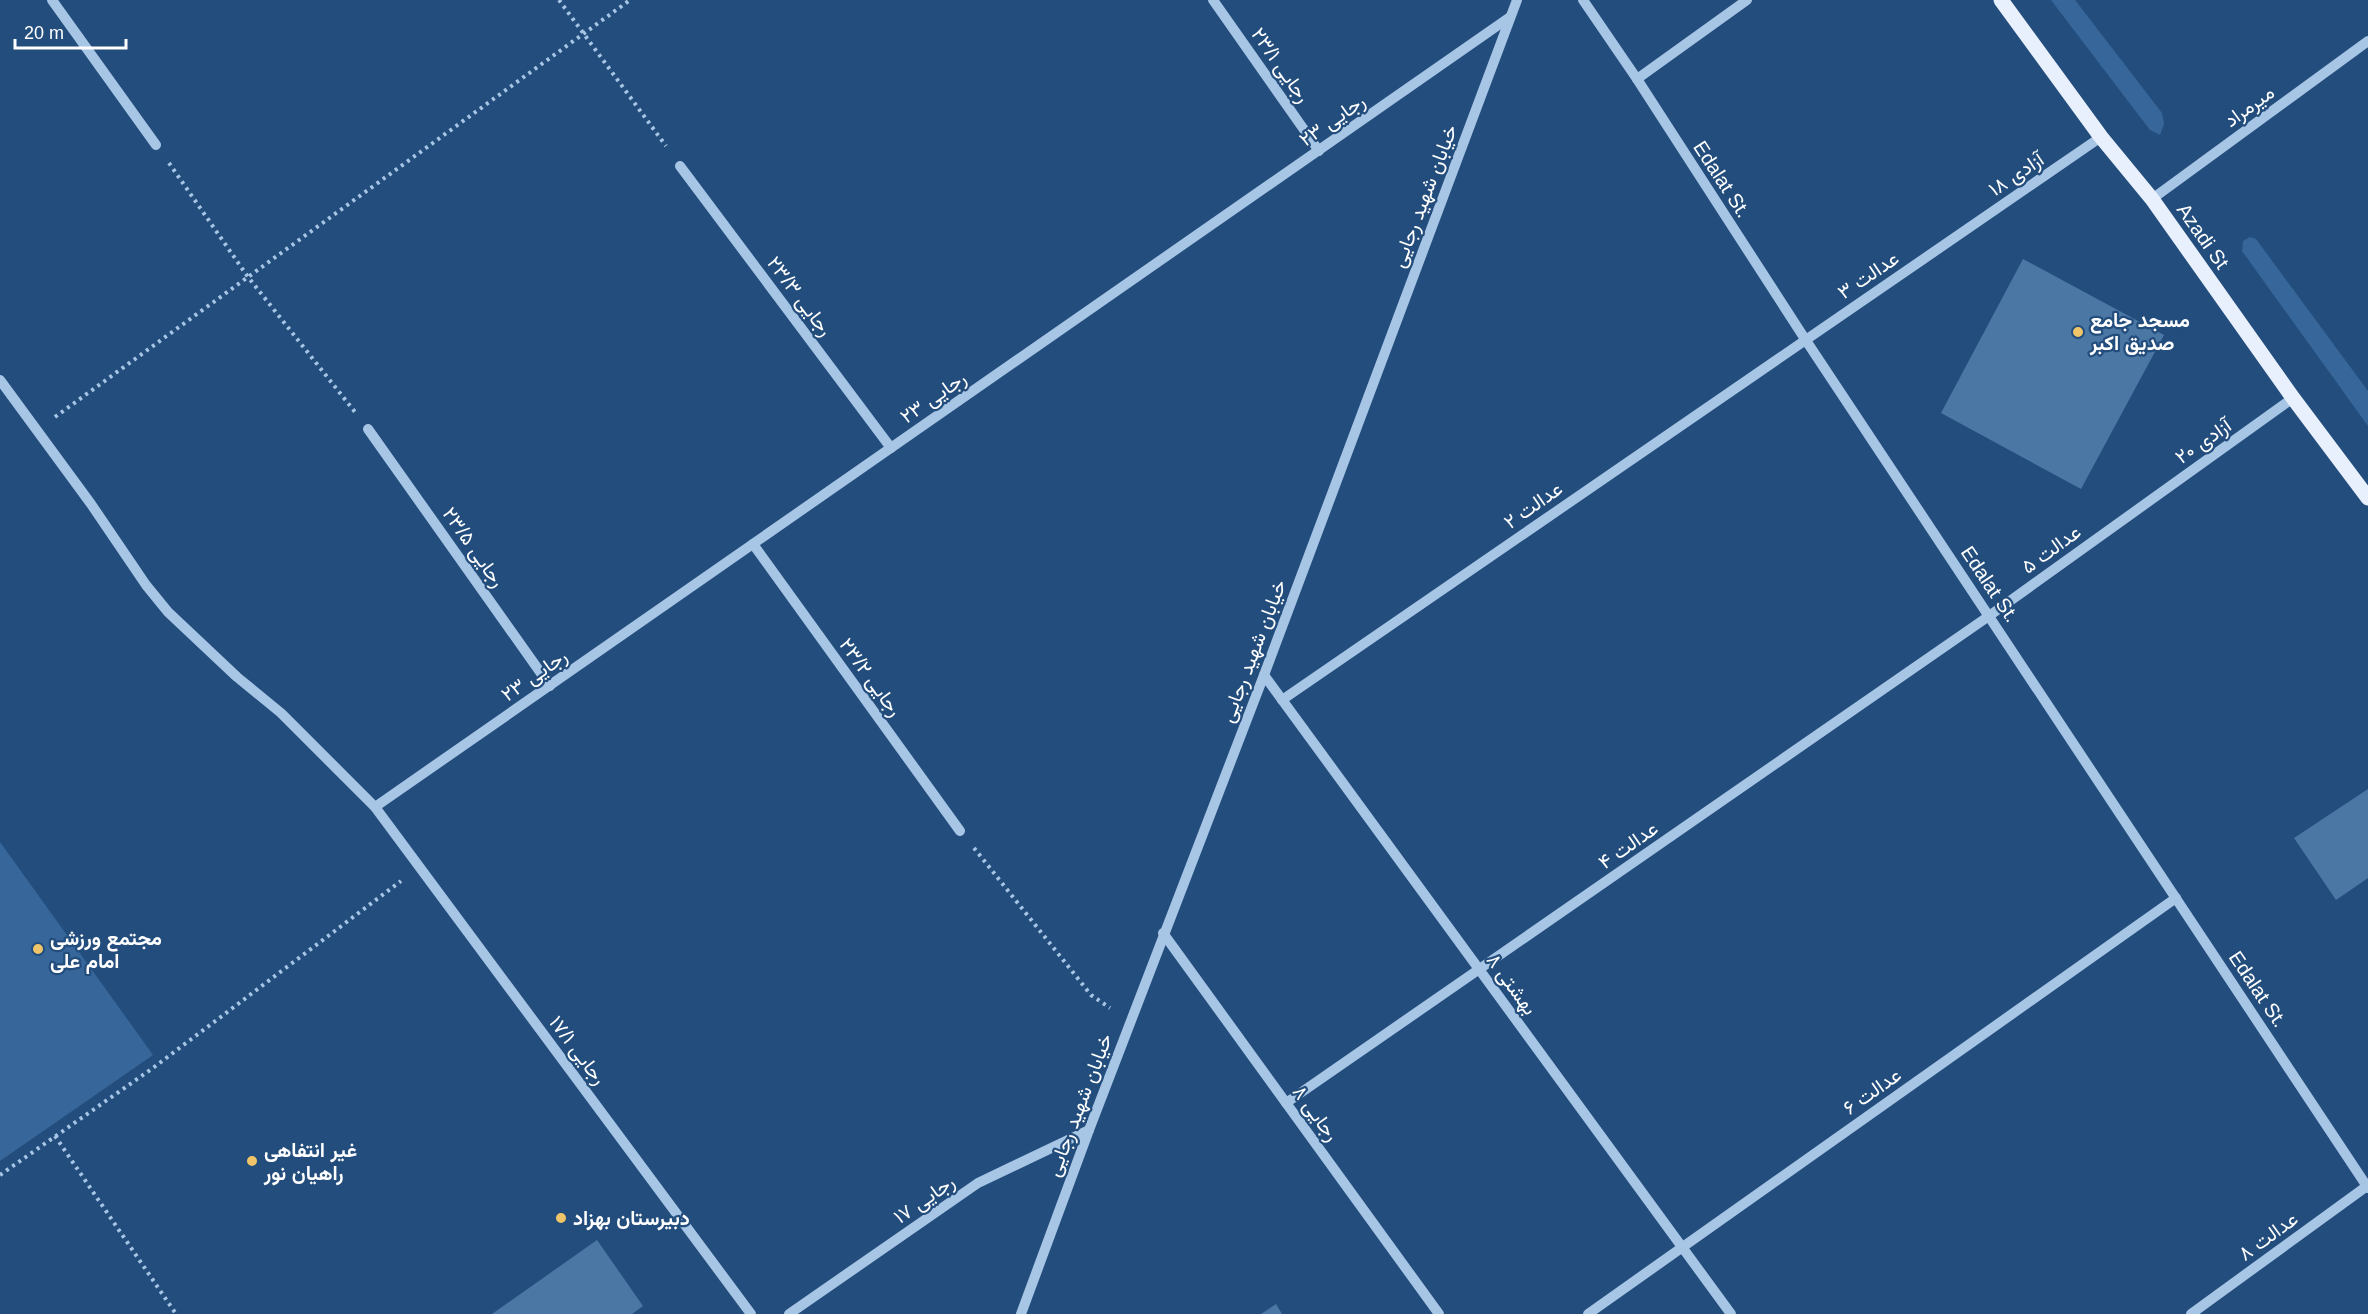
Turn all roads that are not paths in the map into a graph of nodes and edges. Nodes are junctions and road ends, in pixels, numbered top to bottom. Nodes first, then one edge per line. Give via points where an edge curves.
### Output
1 (52, 0) edge
2 (1214, 0) edge
3 (1517, 0) edge
4 (1583, 0) edge
5 (1747, 0) edge
6 (2001, 0) edge
7 (1511, 17) junction
8 (2368, 41) edge
9 (1637, 79) junction
10 (2101, 137) junction
11 (156, 145) road end
12 (1318, 151) junction
13 (680, 166) road end
14 (2152, 199) junction
15 (1951, 241) joint
16 (1805, 339) junction
17 (0, 380) edge
18 (2293, 398) junction
19 (368, 429) road end
20 (891, 448) junction
21 (2368, 498) edge
22 (2133, 512) joint
23 (753, 544) junction
24 (1989, 616) junction
25 (1264, 675) junction
26 (550, 686) junction
27 (1282, 700) junction
28 (375, 807) junction
29 (960, 831) road end
30 (2176, 898) junction
31 (1163, 933) junction
32 (1479, 969) junction
33 (1286, 1103) junction
34 (1089, 1130) junction
35 (2368, 1187) edge
36 (1682, 1247) junction
37 (751, 1314) edge
38 (789, 1314) edge
39 (1022, 1314) edge
40 (1439, 1314) edge
41 (1588, 1314) edge
42 (1731, 1314) edge
43 (2191, 1314) edge

1 - 11 street
2 - 12 street, رجایی ۲۳/۱
3 - 7 street, خیابان شهید رجایی
4 - 9 street, Edalat St.
5 - 9 street
6 - 10 main road, Azadi St
7 - 12 street, رجایی ۲۳
7 - 25 street, خیابان شهید رجایی
8 - 14 street, میرمراد
9 - 16 street, Edalat St.
10 - 14 main road, Azadi St
10 - 15 street, آزادی ۱۸
12 - 20 street, رجایی ۲۳
13 - 20 street, رجایی ۲۳/۳
14 - 18 main road, Azadi St
15 - 16 street, عدالت ۳
16 - 24 street, Edalat St.
16 - 27 street, عدالت ۲
17 - 28 street, رجایی ۱۷/۱ via 168,612 281,713
18 - 21 main road, Azadi St
18 - 22 street, آزادی ۲۰
19 - 26 street, رجایی ۲۳/۵
20 - 23 street, رجایی ۲۳
22 - 24 street, عدالت ۵
23 - 26 street, رجایی ۲۳
23 - 29 street, رجایی ۲۳/۲
24 - 30 street, Edalat St.
24 - 32 street, عدالت ۴
25 - 27 street, بهشتی ۸
25 - 31 street, خیابان شهید رجایی
26 - 28 street, رجایی ۲۳
27 - 32 street, بهشتی ۸
28 - 37 street, رجایی ۱۷/۱
30 - 35 street, Edalat St.
30 - 36 street, عدالت ۶
31 - 33 street, رجایی ۸
31 - 34 street, خیابان شهید رجایی
32 - 33 street, عدالت ۴
32 - 36 street, بهشتی ۸
33 - 40 street, رجایی ۸
34 - 38 street, رجایی ۱۷ via 978,1183
34 - 39 street, خیابان شهید رجایی
35 - 43 street, عدالت ۸
36 - 41 street, عدالت ۶
36 - 42 street, بهشتی ۸

